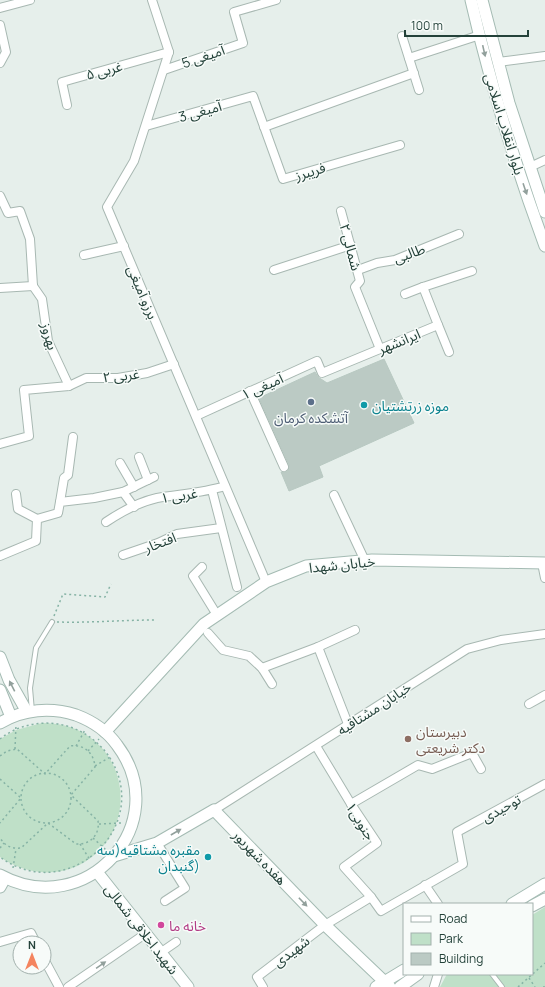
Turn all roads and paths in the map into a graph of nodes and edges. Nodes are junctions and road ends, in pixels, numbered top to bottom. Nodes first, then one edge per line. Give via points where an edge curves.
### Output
1 (30, 0) edge
2 (152, 0) edge
3 (276, 0) edge
4 (471, 0) edge
5 (482, 0) edge
6 (0, 8) edge
7 (0, 25) edge
8 (480, 35) junction
9 (402, 36) dead end
10 (169, 52) junction
11 (545, 56) edge
12 (409, 58) junction
13 (498, 62) junction
14 (0, 63) edge
15 (164, 70) junction
16 (414, 73) junction
17 (419, 90) dead end
18 (253, 96) joint
19 (67, 105) dead end
20 (146, 126) junction
21 (264, 127) junction
22 (400, 145) dead end
23 (545, 160) edge
24 (530, 167) junction
25 (0, 196) edge
26 (341, 211) dead end
27 (545, 212) edge
28 (459, 234) dead end
29 (351, 245) junction
30 (124, 246) junction
31 (545, 246) edge
32 (84, 255) dead end
33 (274, 270) dead end
34 (358, 270) junction
35 (472, 271) dead end
36 (33, 286) junction
37 (423, 287) junction
38 (0, 288) edge
39 (405, 294) dead end
40 (438, 325) junction
41 (380, 349) junction
42 (449, 352) dead end
43 (174, 364) junction
44 (322, 373) joint
45 (69, 386) junction
46 (250, 391) junction
47 (196, 416) junction
48 (73, 437) dead end
49 (0, 444) edge
50 (139, 458) dead end
51 (120, 463) dead end
52 (284, 467) dead end
53 (225, 486) junction
54 (134, 487) junction
55 (212, 490) junction
56 (123, 492) junction
57 (16, 494) dead end
58 (334, 495) dead end
59 (60, 502) junction
60 (134, 507) junction
61 (38, 519) junction
62 (106, 522) dead end
63 (221, 528) junction
64 (123, 555) dead end
65 (0, 556) edge
66 (365, 560) junction
67 (543, 563) edge
68 (202, 567) dead end
69 (545, 578) edge
70 (266, 582) junction
71 (111, 584) dead end
72 (237, 587) dead end
73 (217, 615) junction
74 (155, 620) dead end
75 (52, 622) junction
76 (354, 630) dead end
77 (208, 633) dead end
78 (545, 634) edge
79 (318, 647) junction
80 (0, 657) edge
81 (262, 668) junction
82 (272, 684) dead end
83 (0, 690) edge
84 (545, 695) edge
85 (529, 704) dead end
86 (22, 714) junction
87 (90, 722) junction
88 (0, 723) edge
89 (348, 724) junction
90 (16, 730) junction
91 (105, 732) junction
92 (83, 733) junction
93 (0, 739) edge
94 (96, 742) junction
95 (76, 746) junction
96 (316, 746) junction
97 (15, 749) junction
98 (121, 750) junction
99 (88, 751) junction
100 (0, 756) edge
101 (109, 757) junction
102 (95, 766) junction
103 (481, 768) dead end
104 (45, 774) junction
105 (0, 779) edge
106 (545, 784) edge
107 (71, 795) junction
108 (21, 798) junction
109 (351, 804) junction
110 (214, 810) junction
111 (0, 823) edge
112 (48, 823) junction
113 (132, 823) junction
114 (99, 824) junction
115 (117, 824) junction
116 (0, 838) edge
117 (93, 838) junction
118 (4, 843) junction
119 (80, 844) junction
120 (157, 844) junction
121 (103, 847) junction
122 (0, 848) edge
123 (16, 848) junction
124 (114, 856) junction
125 (0, 857) edge
126 (89, 859) junction
127 (13, 865) junction
128 (97, 872) junction
129 (4, 880) edge
130 (545, 884) edge
131 (425, 885) junction
132 (371, 897) junction
133 (545, 899) edge
134 (164, 901) dead end
135 (437, 903) edge
136 (514, 903) edge
137 (533, 905) edge
138 (325, 925) junction
139 (145, 934) junction
140 (12, 939) edge
141 (0, 942) edge
142 (176, 942) dead end
143 (160, 953) junction
144 (545, 963) edge
145 (403, 971) edge
146 (52, 974) edge
147 (533, 974) edge
148 (417, 975) edge
149 (438, 975) edge
150 (493, 975) edge
151 (532, 975) edge
152 (529, 978) junction
153 (384, 985) edge
154 (404, 985) edge
155 (59, 987) edge
156 (68, 987) edge
157 (188, 987) edge
158 (263, 987) edge
159 (434, 987) edge
160 (502, 987) edge
161 (518, 987) edge
162 (535, 987) edge

1 - 6 street
2 - 10 street
3 - 15 street, آمیغی 5 via 234,12 243,43
4 - 8 main road, بلوار انقلاب اسلامی
5 - 13 main road, بلوار انقلاب اسلامی
7 - 14 street via 6,52
8 - 12 street
8 -> 31 main road, بلوار انقلاب اسلامی via 503,124
9 - 12 street
10 - 15 street, برزو آمیغی
10 - 19 street, ۵ غربی via 62,82
11 - 13 street
12 - 16 street
13 - 24 main road, بلوار انقلاب اسلامی
15 - 20 street, برزو آمیغی
16 - 17 street
16 - 21 street
18 - 20 street, آمیغی 3
18 - 21 street, فریبرز
20 - 30 street, برزو آمیغی via 134,161 107,206
21 - 22 street, فریبرز via 283,180
23 - 24 street
24 - 27 main road, بلوار انقلاب اسلامی
25 - 36 street via 8,213 20,212 30,239
26 - 29 street, ۲ شمالی
28 - 34 street, طالبی via 395,260
29 - 33 street
29 - 34 street, ۲ شمالی
30 - 32 street
30 - 43 street, برزو آمیغی
34 - 41 street, ۲ شمالی via 360,281 355,287
35 - 37 street
36 - 38 street
36 - 45 street, بهروز via 42,299 48,341
37 - 39 street
37 - 40 street, ایرانشهر
40 - 41 street, ایرانشهر
40 - 42 street
41 - 44 street, ایرانشهر
43 - 45 street, ۲ غربی via 118,378 86,378
43 - 47 street, برزو آمیغی
44 - 46 street, آمیغی ۱ via 317,361
45 - 49 street, ۲ غربی via 24,390 29,436
46 - 47 street, آمیغی ۱
46 - 52 street
47 - 53 street, برزو آمیغی
48 - 59 street via 68,475 64,478
50 - 54 street via 151,478
51 - 54 street
53 - 55 street, ۱ غربی
53 - 70 street, برزو آمیغی
54 - 56 street
55 - 60 street, ۱ غربی via 156,499
55 - 63 street
56 - 59 street
56 - 60 street
57 - 61 street via 18,509
58 - 66 street
59 - 61 street via 58,513
60 - 62 street, ۱ غربی via 122,511
61 - 65 street via 36,541
63 - 64 street, افتخار via 177,534
63 - 72 street
66 - 67 main road, خیابان شهدا
66 - 70 main road, خیابان شهدا via 306,566
67 - 69 street
68 - 73 street via 192,576
70 - 73 main road, خیابان شهدا
71 - 75 path via 105,597 63,594
73 - 91 main road, خیابان شهدا via 204,624
74 - 75 path
75 - 86 lane via 36,648 30,688
76 - 79 street
77 - 81 street via 223,650 249,656
78 - 89 street, خیابان مشتاقیه via 501,640 467,649
79 - 81 street
79 - 89 street
86 -> 80 main road
81 - 82 street
83 - 86 main road
84 - 85 street
86 - 87 main road via 59,711
86 - 88 main road
86 - 90 path
87 - 91 main road
87 - 92 path
89 - 96 street, خیابان مشتاقیه
90 - 92 path via 33,724 50,723 67,726
90 - 93 path
90 - 97 path
91 - 94 path
91 - 98 main road
92 - 94 path
92 - 95 path
94 - 99 path
94 - 101 path
95 - 99 path
95 - 104 path via 70,746
96 - 109 street, جنوبی۱
96 - 110 street, خیابان مشتاقیه
97 - 100 path
97 - 104 path
98 - 101 path
98 - 113 main road via 130,770 135,791
99 - 102 path
101 - 102 path
101 - 115 path via 117,773 121,790
102 - 107 path
103 - 109 street via 472,753 432,769 418,765
104 - 107 path via 55,775 64,781
104 - 108 path via 30,779
105 - 108 path
106 - 131 street, توحیدی via 457,832 463,864
107 - 112 path via 70,806 63,816
107 - 114 path
108 - 111 path
108 - 112 path via 27,814 36,821
109 - 132 street, جنوبی۱ via 377,843 344,867
120 -> 110 main road
110 -> 138 main road, هفده شهریور
112 - 119 path via 76,844
112 - 123 path via 21,848
113 - 115 path
113 - 124 main road via 123,844
114 - 115 path
114 - 117 path
115 - 121 path
116 - 118 path
117 - 119 path
117 - 121 path
118 - 122 path
118 - 123 path
119 - 126 path
120 - 124 main road
120 - 134 street via 185,888
121 - 124 path
121 - 126 path
123 - 127 path
124 - 128 main road
125 - 127 path
126 - 127 path via 74,867 52,872 30,871
126 - 128 path
127 - 129 path
128 - 129 main road via 77,882 55,887 32,886
128 - 139 main road, شهید اخلاقی شمالی
130 - 136 main road
131 - 132 street via 380,911
131 - 135 street
132 - 138 street
133 - 137 main road
138 - 153 main road, هفده شهریور
138 - 158 street, شهیدی via 257,977
139 - 143 main road, شهید اخلاقی شمالی
156 -> 139 street
140 - 141 street
142 - 143 street
143 - 157 main road, شهید اخلاقی شمالی
144 - 147 path
145 - 153 main road
146 - 155 street
148 - 154 main road
149 - 159 street
150 - 160 lane
151 - 152 path
152 - 161 path
152 - 162 path

